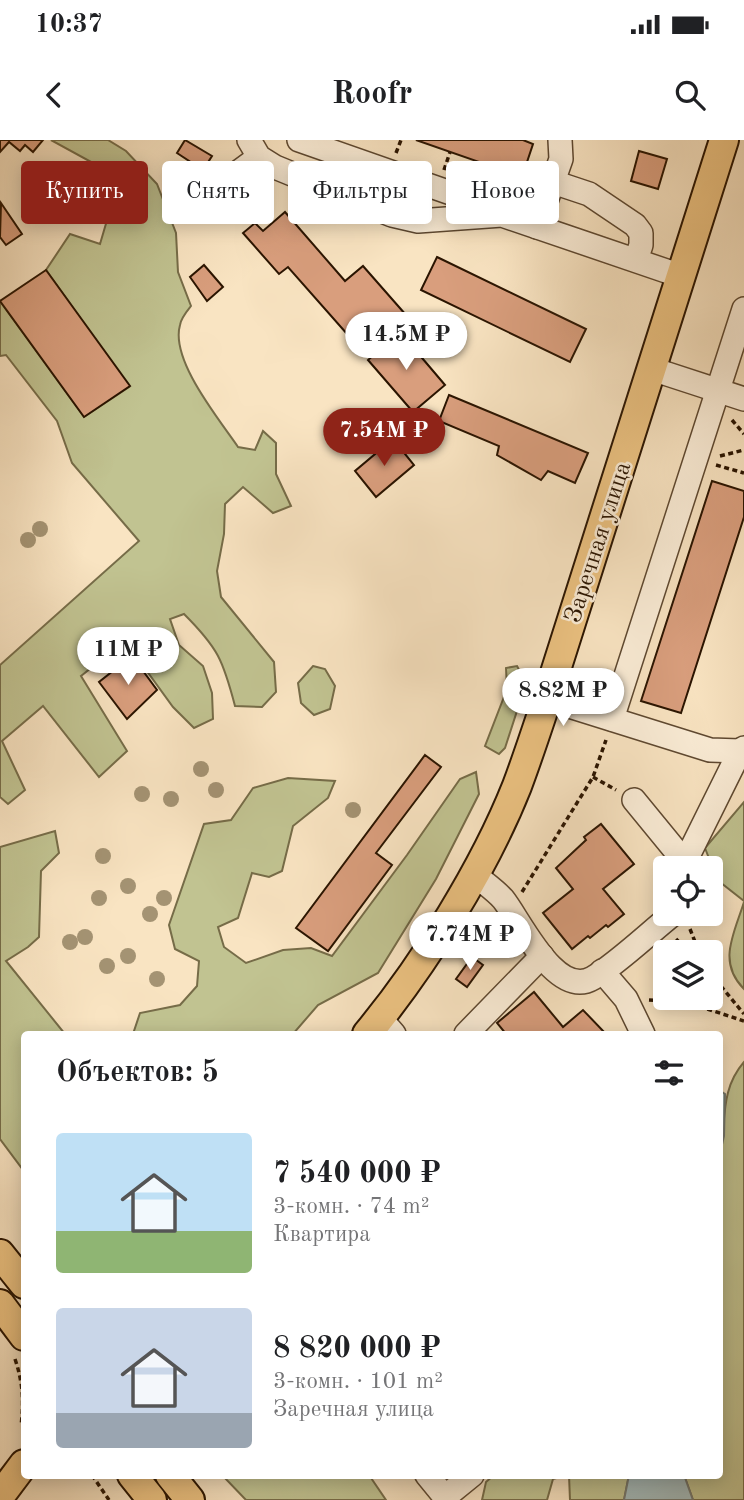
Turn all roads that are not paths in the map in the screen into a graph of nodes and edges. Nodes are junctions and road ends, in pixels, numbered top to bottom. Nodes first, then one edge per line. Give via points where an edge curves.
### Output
1 (299, 140) edge
2 (560, 140) edge
3 (724, 140) edge
4 (254, 148) edge
5 (241, 161) edge
6 (559, 165) edge
7 (559, 184) edge
8 (446, 191) edge
9 (446, 219) edge
10 (528, 224) edge
11 (538, 224) edge
12 (537, 227) junction
13 (636, 260) junction
14 (681, 276) junction
15 (744, 309) edge
16 (652, 369) junction
17 (718, 390) junction
18 (744, 399) edge
19 (547, 699) junction
20 (612, 719) junction
21 (742, 750) edge
22 (634, 800) dead end
23 (676, 856) edge
24 (688, 856) edge
25 (474, 874) junction
26 (672, 926) edge
27 (542, 956) junction
28 (602, 971) junction
29 (380, 1029) edge
30 (469, 1031) edge
31 (642, 1031) edge
32 (0, 1254) edge
33 (21, 1280) edge
34 (0, 1304) edge
35 (19, 1344) edge
36 (21, 1468) edge
37 (135, 1479) edge
38 (173, 1479) edge
39 (430, 1479) edge
40 (467, 1479) edge
41 (0, 1496) edge
42 (152, 1500) edge
43 (190, 1500) edge

1 - 8 lane
2 - 6 lane
3 - 14 main road, Заречная улица
4 - 5 lane
4 - 9 lane via 275,167 392,215 418,221
7 - 13 lane via 589,194 635,225 641,233
10 - 12 lane
11 - 12 lane
12 - 13 lane
13 - 14 lane
14 - 16 main road, Заречная улица
15 - 17 lane
16 - 17 lane
16 - 19 main road, Заречная улица
17 - 18 lane
17 - 20 lane
19 - 20 lane
19 - 25 main road, Заречная улица via 516,788
20 - 21 lane via 710,750
21 - 24 lane
22 - 23 lane
25 - 27 lane via 502,899
25 - 29 main road, Заречная улица
26 - 28 lane
27 - 28 lane via 571,981 590,980
27 - 30 lane
28 - 31 lane via 626,999
32 - 33 main road
34 - 35 main road
36 - 41 main road
37 - 42 main road
38 - 43 main road
39 - 40 lane via 445,1497

